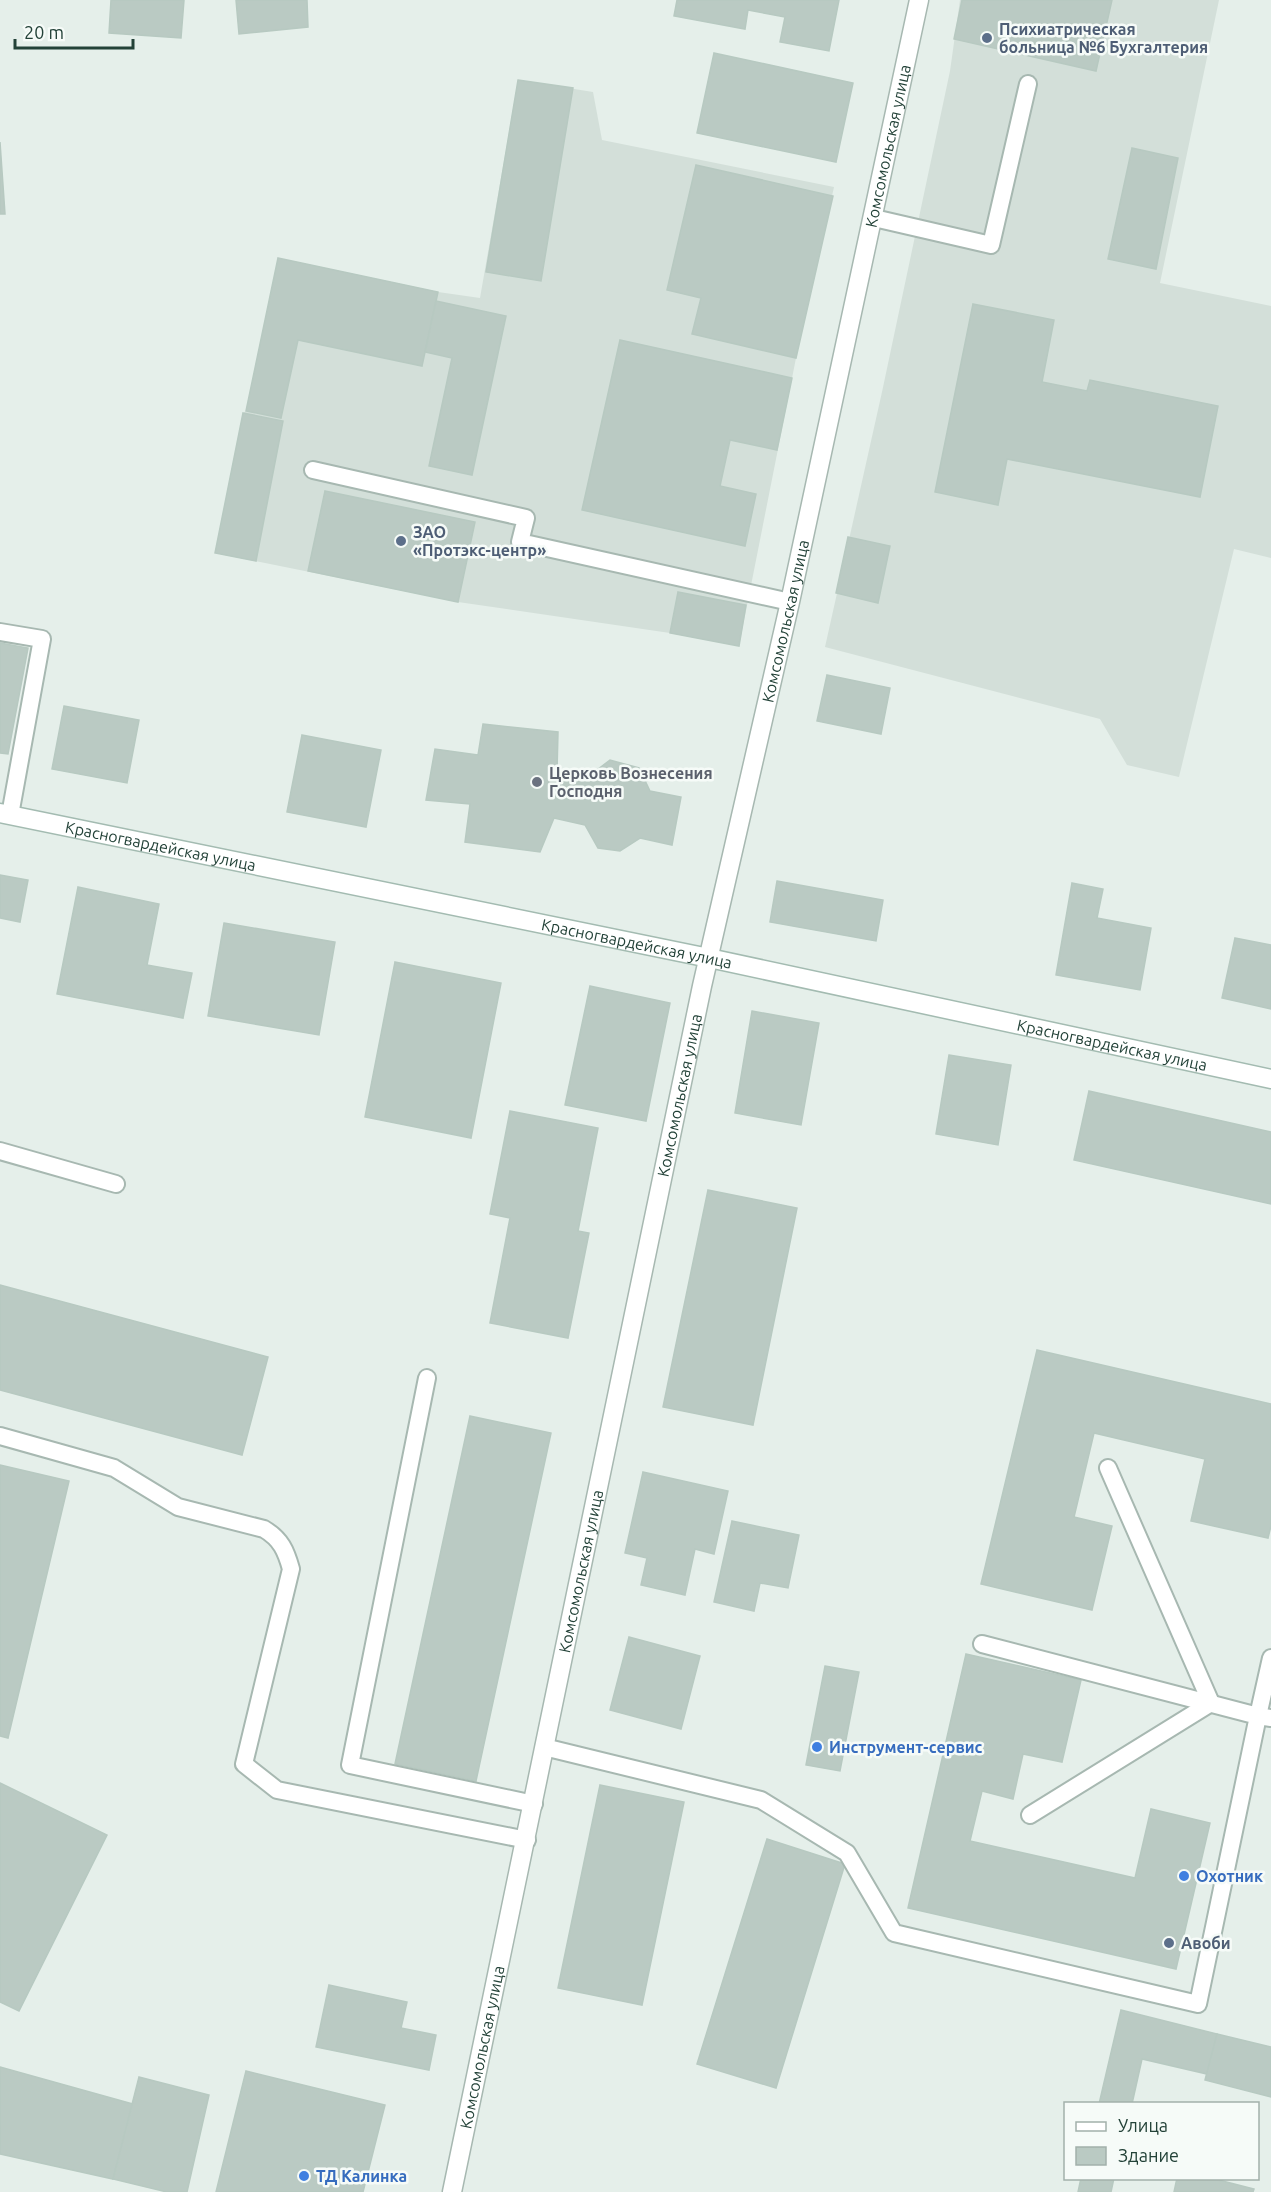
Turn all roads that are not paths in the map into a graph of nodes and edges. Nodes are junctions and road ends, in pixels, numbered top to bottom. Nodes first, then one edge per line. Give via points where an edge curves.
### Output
1 (920, 0) edge
2 (1029, 84) dead end
3 (874, 218) junction
4 (313, 470) dead end
5 (790, 603) junction
6 (0, 632) edge
7 (5, 814) edge
8 (709, 958) junction
9 (1271, 1079) edge
10 (0, 1151) edge
11 (116, 1184) dead end
12 (427, 1378) dead end
13 (0, 1436) edge
14 (1108, 1468) dead end
15 (982, 1644) dead end
16 (1271, 1658) edge
17 (1211, 1703) junction
18 (1264, 1717) edge
19 (544, 1747) junction
20 (534, 1804) junction
21 (1030, 1815) dead end
22 (527, 1840) junction
23 (452, 2192) edge

1 - 3 street, Комсомольская улица
2 - 3 lane via 991,245
3 - 5 street, Комсомольская улица
4 - 5 lane via 526,518 520,542
5 - 8 street, Комсомольская улица
6 - 7 lane via 42,639
7 - 8 street, Красногвардейская улица
8 - 9 street, Красногвардейская улица
8 - 19 street, Комсомольская улица
10 - 11 lane
12 - 20 lane via 350,1765
13 - 22 lane via 114,1468 178,1507 275,1535 285,1549 291,1569 244,1764 278,1790
14 - 17 lane
15 - 17 lane
16 - 18 lane
17 - 18 lane
17 - 21 lane
18 - 19 lane via 1198,2004 894,1933 847,1853 761,1800
19 - 20 street, Комсомольская улица
20 - 22 street, Комсомольская улица
22 - 23 street, Комсомольская улица

